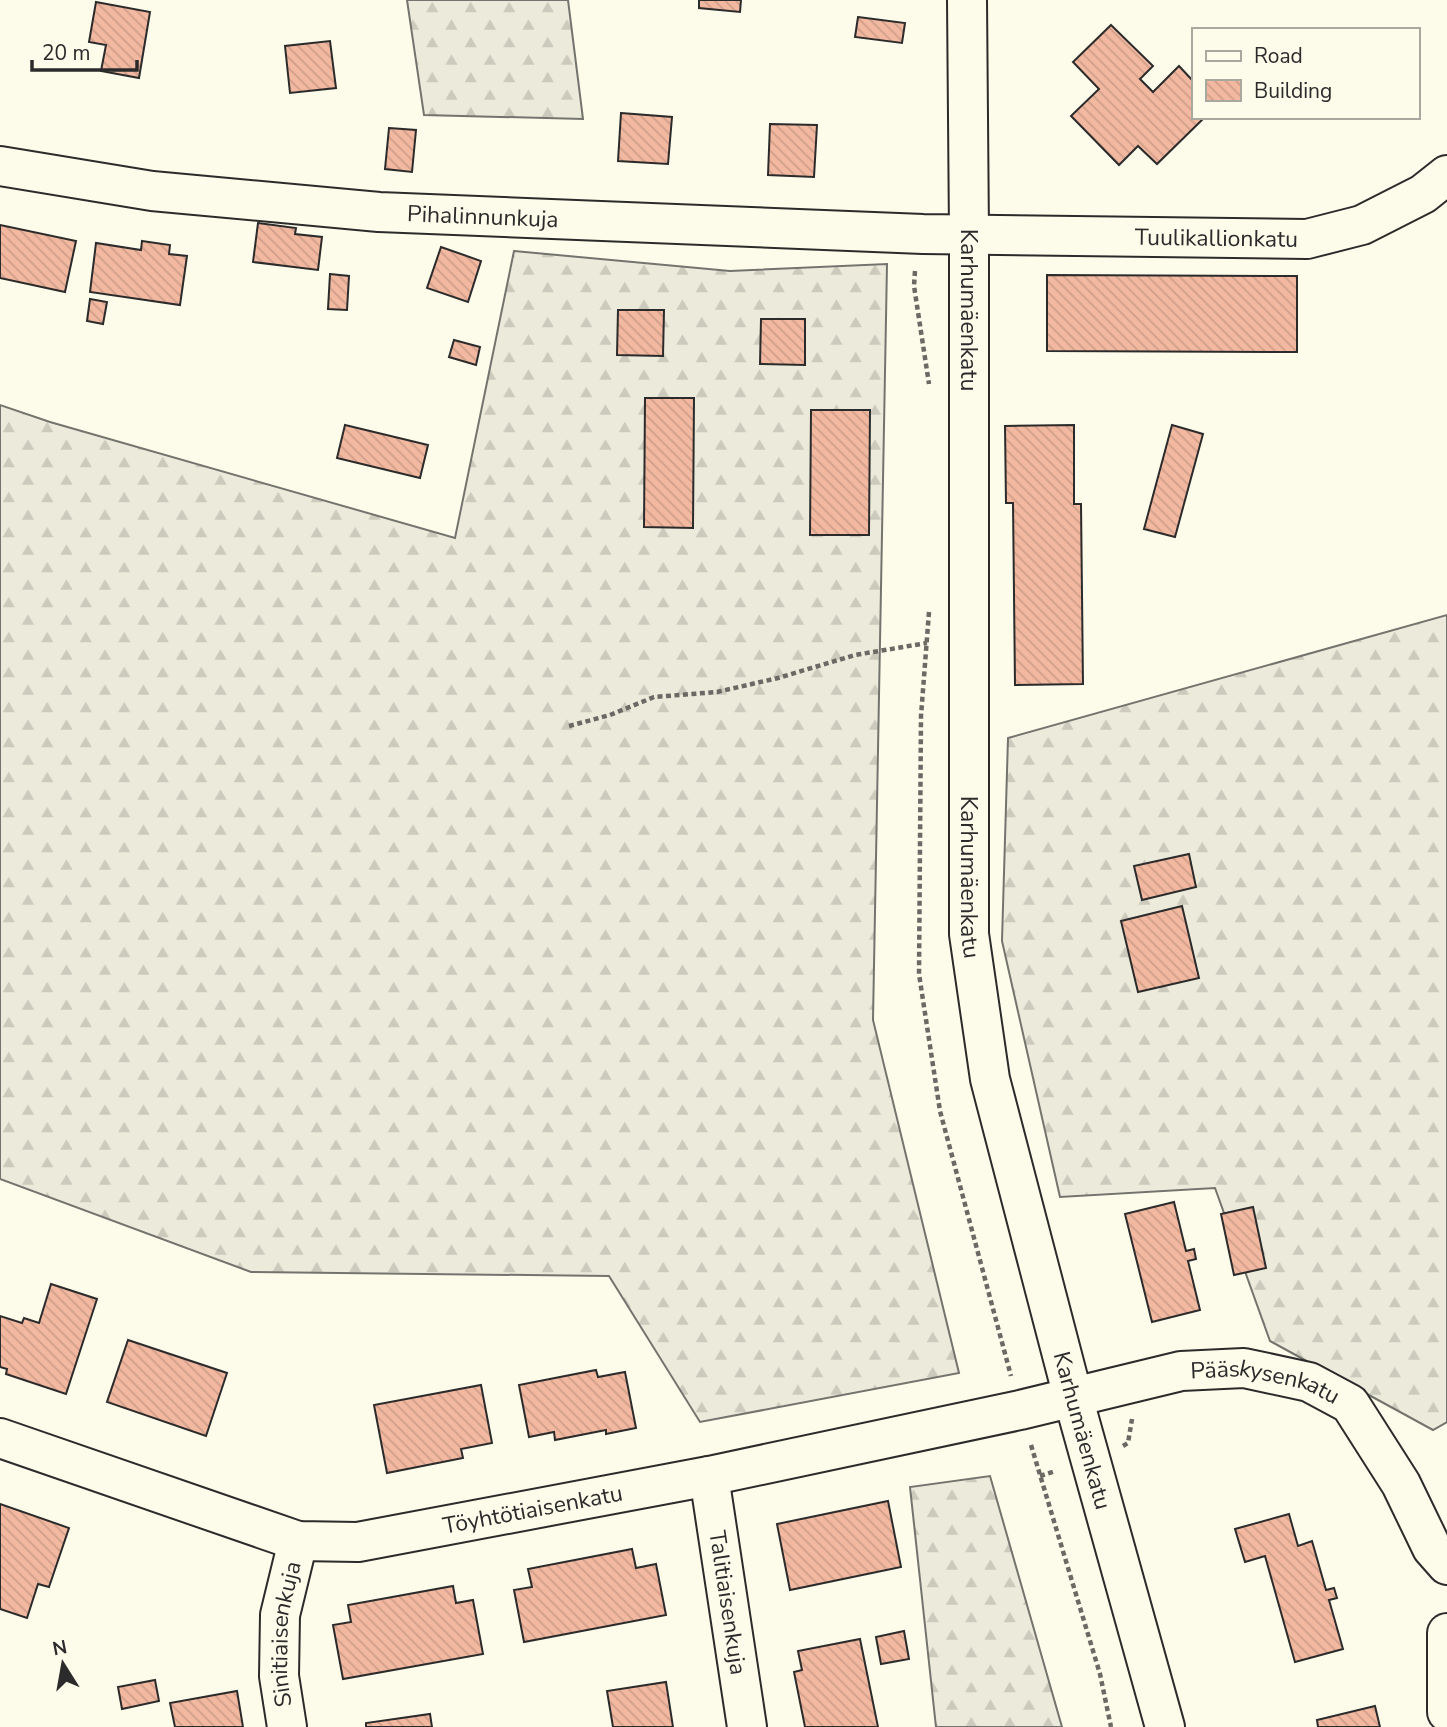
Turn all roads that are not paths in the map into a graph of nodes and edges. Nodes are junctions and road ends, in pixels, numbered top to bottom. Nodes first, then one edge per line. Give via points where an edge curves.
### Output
1 (967, 0) edge
2 (0, 166) edge
3 (1447, 175) edge
4 (969, 234) junction
5 (1073, 1397) junction
6 (0, 1438) edge
7 (709, 1476) junction
8 (298, 1541) junction
9 (1447, 1565) edge
10 (1447, 1633) edge
11 (1447, 1712) edge
12 (287, 1727) edge
13 (747, 1727) edge
14 (1165, 1727) edge

1 - 4 street, Karhumäenkatu
2 - 4 street, Pihalinnunkuja via 152,191 379,212
3 - 4 street, Tuulikallionkatu via 1423,194 1362,225 1307,239
4 - 5 street, Karhumäenkatu via 969,934 990,1079
5 - 7 street, Töyhtötiaisenkatu
5 - 9 street, Pääskysenkatu via 1181,1371 1244,1368 1309,1382 1350,1404 1401,1485 1432,1548
5 - 14 street, Karhumäenkatu
6 - 8 street, Töyhtötiaisenkatu
7 - 8 street, Töyhtötiaisenkatu via 358,1542
7 - 13 street, Talitiaisenkuja
8 - 12 street, Sinitiaisenkuja via 280,1615 279,1676
10 - 11 street

